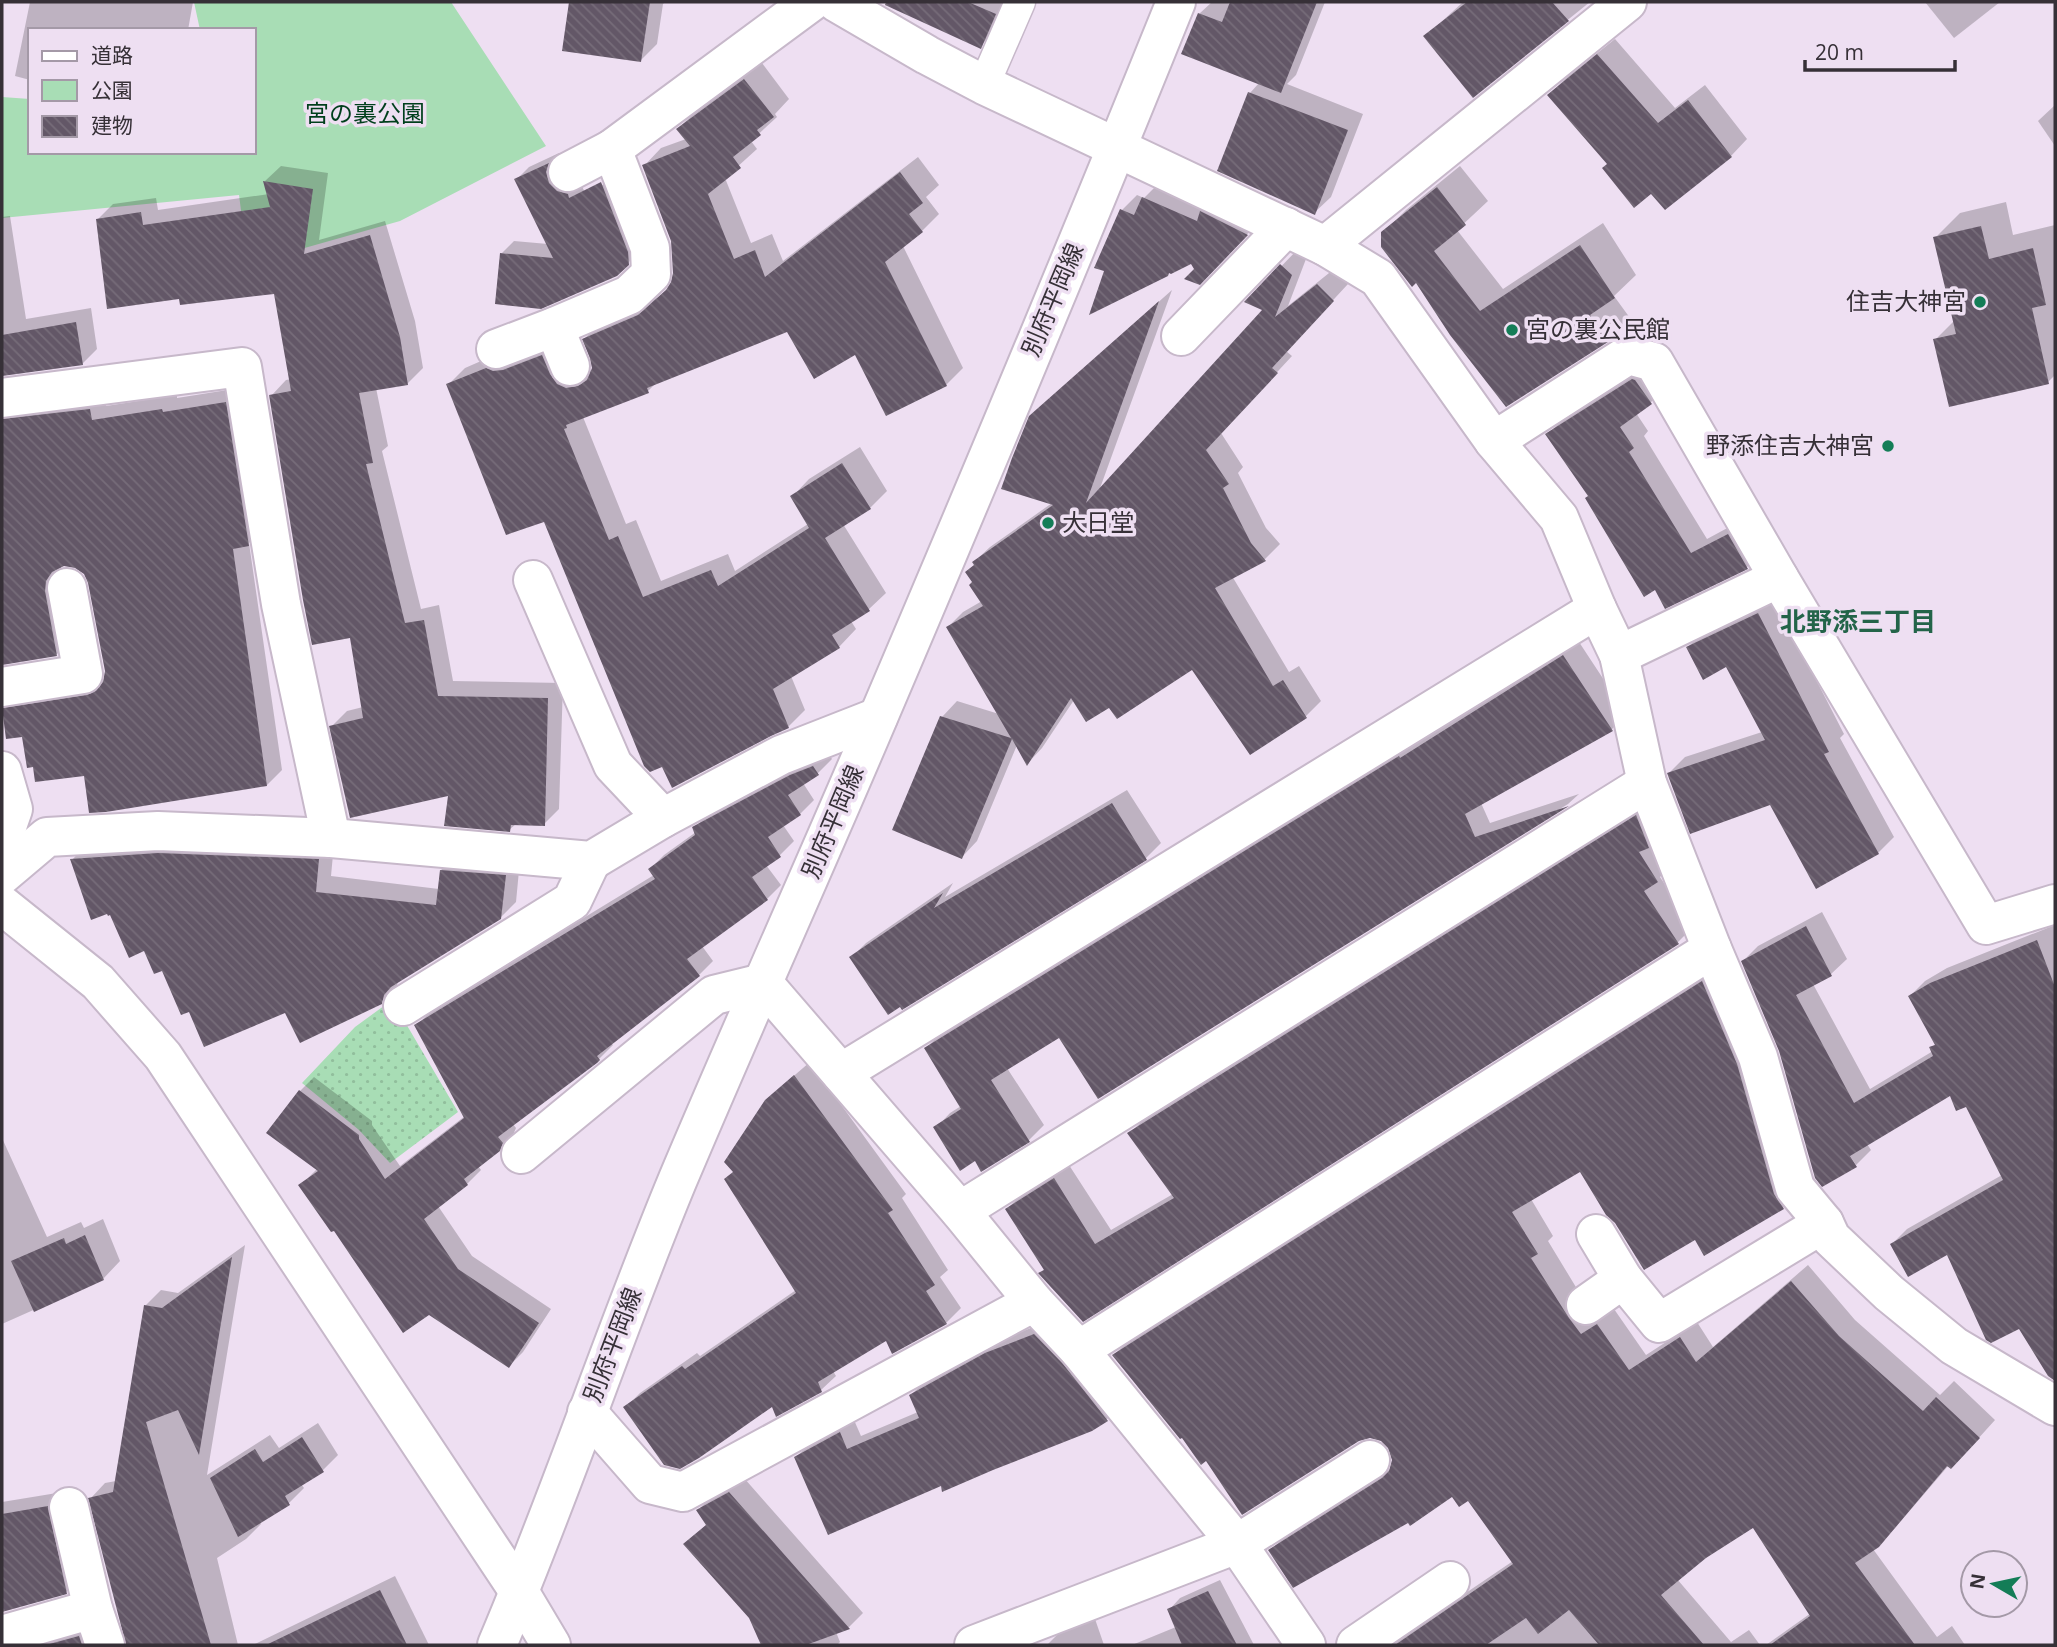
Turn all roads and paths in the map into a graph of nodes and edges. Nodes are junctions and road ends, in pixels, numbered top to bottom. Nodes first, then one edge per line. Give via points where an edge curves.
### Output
1 (811, 2) edge
2 (836, 2) edge
3 (1020, 2) edge
4 (1175, 2) edge
5 (1627, 2) edge
6 (984, 85) junction
7 (612, 149) junction
8 (1116, 149) junction
9 (568, 172) dead end
10 (1286, 228) junction
11 (1325, 246) junction
12 (554, 327) junction
13 (1181, 336) dead end
14 (496, 349) dead end
15 (570, 366) dead end
16 (2, 398) edge
17 (1494, 441) junction
18 (1779, 578) junction
19 (533, 580) dead end
20 (67, 588) dead end
21 (1597, 608) junction
22 (1619, 655) junction
23 (2, 687) edge
24 (878, 717) junction
25 (2, 771) edge
26 (1647, 783) junction
27 (663, 818) junction
28 (331, 838) junction
29 (2, 841) edge
30 (591, 861) junction
31 (2, 875) edge
32 (2055, 904) edge
33 (2, 905) edge
34 (1712, 949) junction
35 (763, 983) junction
36 (403, 1006) dead end
37 (841, 1073) junction
38 (522, 1154) dead end
39 (960, 1211) junction
40 (1824, 1223) junction
41 (1596, 1234) dead end
42 (1623, 1279) junction
43 (1034, 1302) junction
44 (1586, 1305) dead end
45 (1079, 1350) junction
46 (2055, 1406) edge
47 (587, 1412) junction
48 (1370, 1460) dead end
49 (69, 1507) dead end
50 (1237, 1544) junction
51 (1450, 1581) dead end
52 (520, 1593) junction
53 (93, 1609) junction
54 (2, 1636) edge
55 (106, 1645) edge
56 (497, 1645) edge
57 (551, 1645) edge
58 (974, 1645) edge
59 (1306, 1645) edge
60 (1356, 1645) edge

1 - 7 street
2 - 6 street
3 - 6 lane
4 - 8 street, 別府平岡線
5 - 11 street
6 - 8 street
7 - 9 street
7 - 12 street via 650,248 651,274 629,295
8 - 10 street
8 - 24 street, 別府平岡線
10 - 11 street
10 - 13 street
11 - 17 street via 1378,278
12 - 14 street
12 - 15 street
16 - 28 street via 242,368 281,604
17 - 18 street via 1628,355 1654,362
17 - 21 street via 1559,518
18 - 22 street
18 - 32 street via 1986,925
19 - 27 street via 613,765
20 - 23 street via 83,674
21 - 22 street
21 - 37 street
22 - 26 street
24 - 27 street via 781,755
24 - 35 street, 別府平岡線
25 - 29 street via 13,809
26 - 34 street
26 - 39 street
27 - 30 street
28 - 30 street
28 - 31 street via 158,831 47,837
30 - 36 street via 572,901
33 - 52 street via 98,982 163,1056
34 - 40 street via 1758,1058 1795,1188
34 - 45 street
35 - 37 street
35 - 38 street via 714,995
35 - 47 street, 別府平岡線 via 678,1180
37 - 39 street
39 - 43 street
40 - 42 street via 1659,1322
40 - 46 street via 1831,1238 1889,1293 1954,1346
41 - 42 street
42 - 44 street
43 - 45 street
43 - 47 street via 683,1492 650,1484
45 - 50 street
47 - 52 street, 別府平岡線
48 - 50 street
49 - 53 street
50 - 58 street
50 - 59 street
51 - 60 street
52 - 56 street, 別府平岡線
52 - 57 street
53 - 54 street
53 - 55 street

